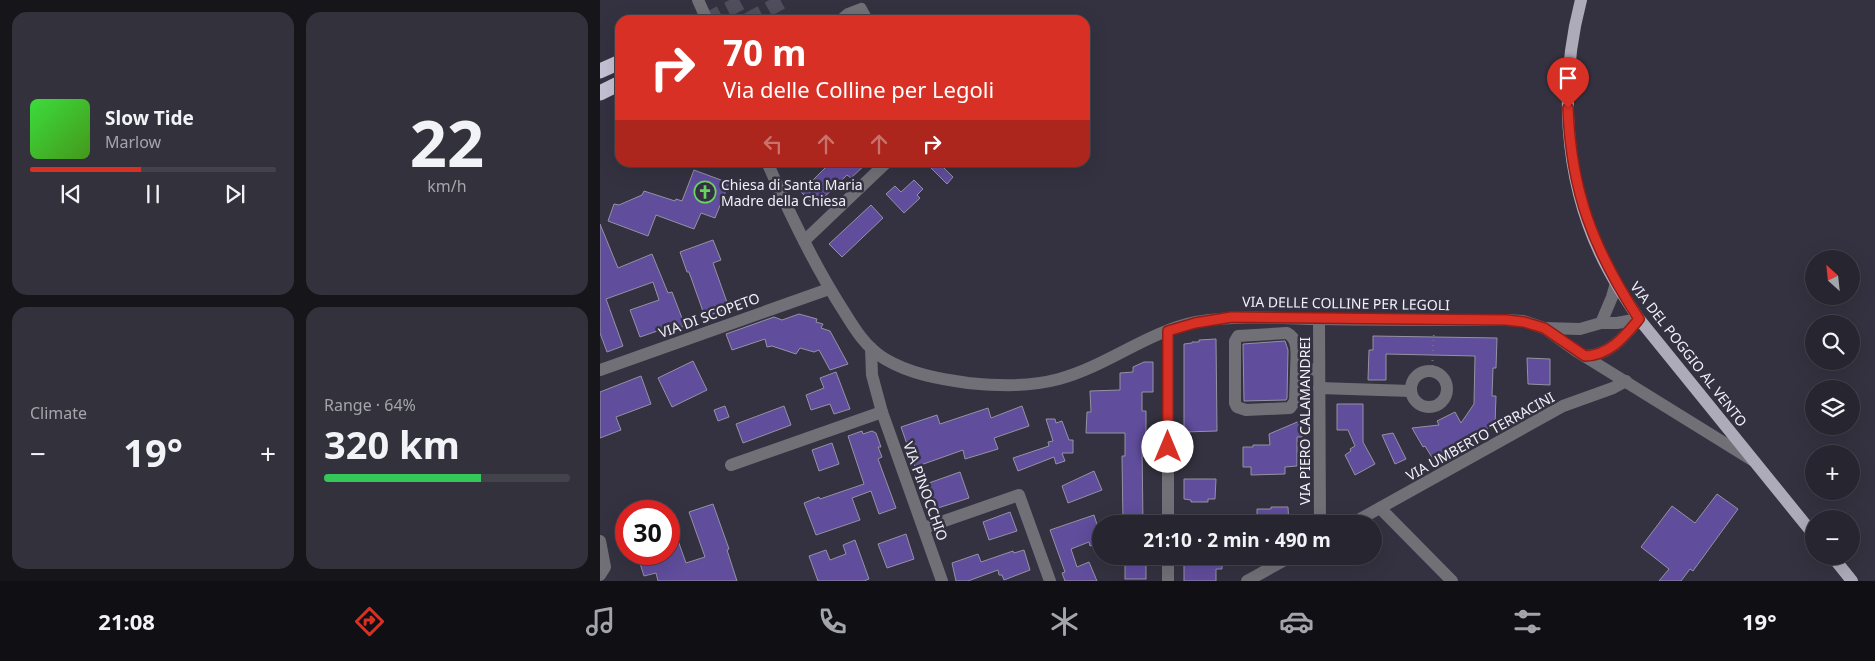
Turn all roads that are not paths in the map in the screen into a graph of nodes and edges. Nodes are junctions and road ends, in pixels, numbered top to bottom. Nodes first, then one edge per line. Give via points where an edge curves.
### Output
1 (698, 0) edge
2 (1581, 0) edge
3 (705, 15) edge
4 (847, 15) edge
5 (864, 15) edge
6 (615, 64) edge
7 (600, 72) edge
8 (615, 86) edge
9 (600, 93) edge
10 (769, 167) edge
11 (880, 167) edge
12 (804, 242) junction
13 (1616, 283) junction
14 (829, 289) junction
15 (1319, 319) junction
16 (1639, 319) junction
17 (1601, 323) junction
18 (1544, 328) junction
19 (1168, 331) junction
20 (871, 348) junction
21 (1585, 356) junction
22 (1319, 369) junction
23 (600, 370) edge
24 (1296, 371) junction
25 (1626, 381) junction
26 (1319, 388) junction
27 (1411, 391) junction
28 (882, 412) junction
29 (1753, 461) junction
30 (731, 466) dead end
31 (1380, 508) junction
32 (1168, 515) edge
33 (1320, 515) edge
34 (1367, 515) edge
35 (1805, 523) edge
36 (924, 528) junction
37 (600, 540) edge
38 (1168, 565) edge
39 (1276, 565) edge
40 (1839, 565) edge
41 (600, 575) edge
42 (942, 581) edge
43 (1050, 581) edge
44 (1168, 581) edge
45 (1247, 581) edge
46 (1452, 581) edge
47 (1852, 581) edge

1 - 3 street
2 - 13 main road, VIA DEL POGGIO AL VENTO via 1568,72 1570,144 1585,215
4 - 5 street via 861,9
6 - 7 highway
8 - 9 highway
10 - 12 street, VIA DELLE COLLINE PER LEGOLI
11 - 12 street
12 - 14 street, VIA DELLE COLLINE PER LEGOLI
13 - 16 main road, VIA DEL POGGIO AL VENTO
13 - 17 street
14 - 20 street, VIA DELLE COLLINE PER LEGOLI
14 - 23 street, VIA DI SCOPETO
15 - 18 street, VIA DELLE COLLINE PER LEGOLI via 1506,320
15 - 19 street, VIA DELLE COLLINE PER LEGOLI via 1232,317
15 - 22 street, VIA PIERO CALAMANDREI
16 - 17 street
16 - 21 street via 1611,348 1597,355
16 - 29 main road, VIA DEL POGGIO AL VENTO
17 - 18 street via 1580,329
18 - 21 street
19 - 20 street, VIA DELLE COLLINE PER LEGOLI via 1077,373 1026,385 990,385 933,378 896,365
19 - 32 street
20 - 28 street, VIA PINOCCHIO via 872,375
21 - 25 street
22 - 24 street
22 - 26 street, VIA PIERO CALAMANDREI
24 - 24 street via 1295,341 1291,336 1238,336 1235,341 1237,407 1246,410 1290,408 1295,401
25 - 29 street
25 - 31 street, VIA UMBERTO TERRACINI via 1564,406
26 - 27 street
26 - 33 street, VIA PIERO CALAMANDREI
27 - 27 street via 1413,380 1422,372 1432,371 1443,376 1447,387 1442,402 1431,407 1420,405
28 - 30 street
28 - 36 street, VIA PINOCCHIO
29 - 35 main road
31 - 34 street, VIA UMBERTO TERRACINI
31 - 46 street
36 - 42 street, VIA PINOCCHIO
36 - 43 street via 1019,495
37 - 41 street via 605,567
38 - 44 street
39 - 45 street
40 - 47 main road

